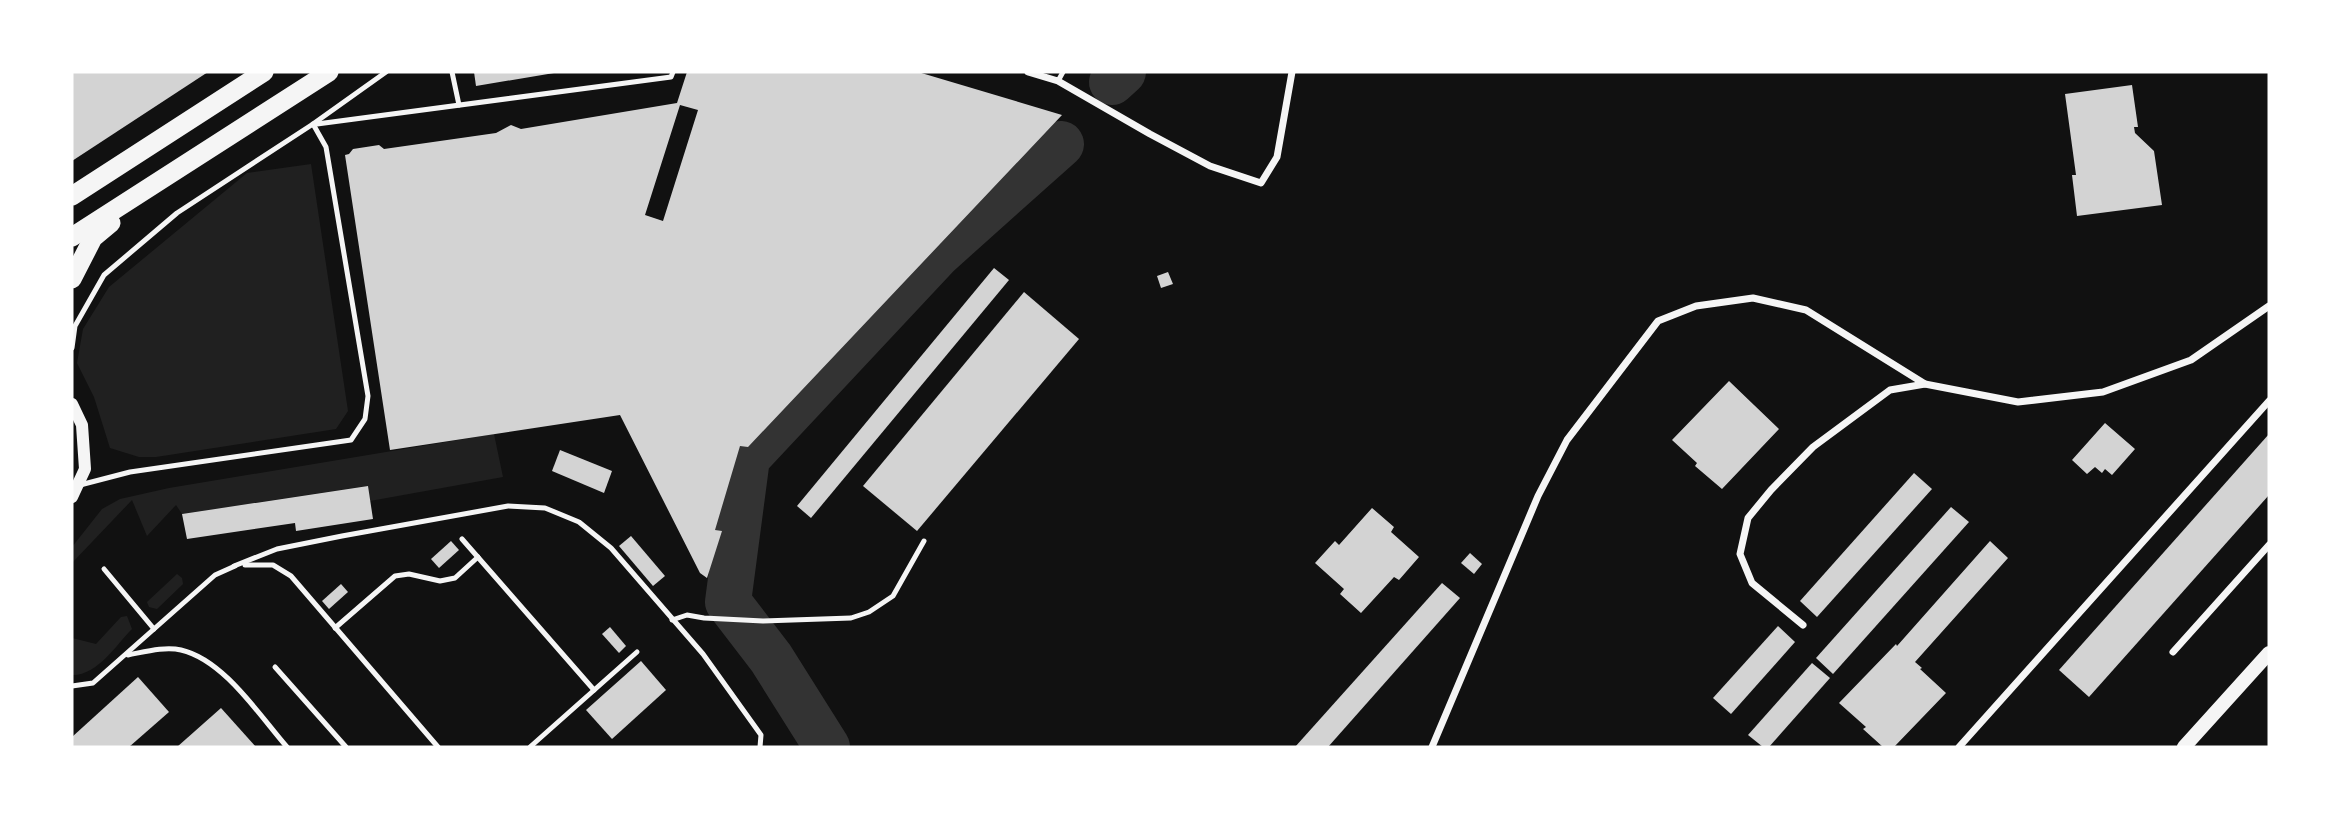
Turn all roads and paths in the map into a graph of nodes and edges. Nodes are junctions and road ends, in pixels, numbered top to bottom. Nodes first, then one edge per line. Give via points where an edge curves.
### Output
1 (264, 72) edge
2 (329, 72) edge
3 (386, 72) edge
4 (452, 72) edge
5 (673, 72) edge
6 (1028, 72) edge
7 (1063, 72) edge
8 (1292, 72) edge
9 (1058, 80) junction
10 (459, 105) junction
11 (313, 124) junction
12 (162, 180) junction
13 (72, 196) edge
14 (72, 237) edge
15 (72, 279) edge
16 (2269, 306) edge
17 (72, 348) edge
18 (1925, 384) junction
19 (2269, 401) edge
20 (72, 404) edge
21 (74, 491) edge
22 (461, 539) dead end
23 (925, 541) dead end
24 (2269, 544) edge
25 (478, 557) junction
26 (234, 566) junction
27 (104, 569) dead end
28 (672, 620) junction
29 (1803, 625) dead end
30 (335, 628) junction
31 (154, 629) junction
32 (637, 652) dead end
33 (2173, 652) dead end
34 (2269, 653) edge
35 (125, 656) junction
36 (275, 667) dead end
37 (72, 686) edge
38 (594, 690) junction
39 (287, 747) edge
40 (346, 747) edge
41 (438, 747) edge
42 (530, 747) edge
43 (760, 747) edge
44 (1432, 747) edge
45 (1959, 747) edge
46 (2184, 747) edge

1 - 13 highway
2 - 12 highway
3 - 11 lane
4 - 10 lane
5 - 10 lane via 671,77
6 - 9 street
7 - 9 lane
8 - 9 street via 1277,157 1261,183 1210,166
10 - 11 lane
11 - 17 lane via 177,213 104,275 75,326
11 - 21 lane via 326,147 368,396 365,419 351,440 130,472
12 - 14 highway
12 - 15 highway via 93,238
16 - 18 street via 2190,360 2104,393 2018,402
18 - 29 street via 1890,390 1813,447 1748,519 1740,554 1752,583
18 - 44 street via 1806,310 1753,299 1696,306 1658,321 1567,440 1538,496
19 - 45 street
20 - 21 street via 82,425 85,469
22 - 25 lane
23 - 28 lane via 893,596 850,618 763,621 687,615
24 - 33 street
25 - 30 lane via 455,578 395,576
25 - 38 lane
26 - 28 lane via 277,549 342,536 508,506 545,508 579,522 611,548
26 - 30 lane via 273,565 284,571
26 - 31 lane via 215,575
27 - 31 lane
28 - 43 lane via 703,654 761,735
30 - 41 lane
31 - 35 lane
32 - 38 lane
34 - 46 main road
35 - 37 lane via 93,683
35 - 39 lane via 180,649 208,661
36 - 40 lane
38 - 42 lane

